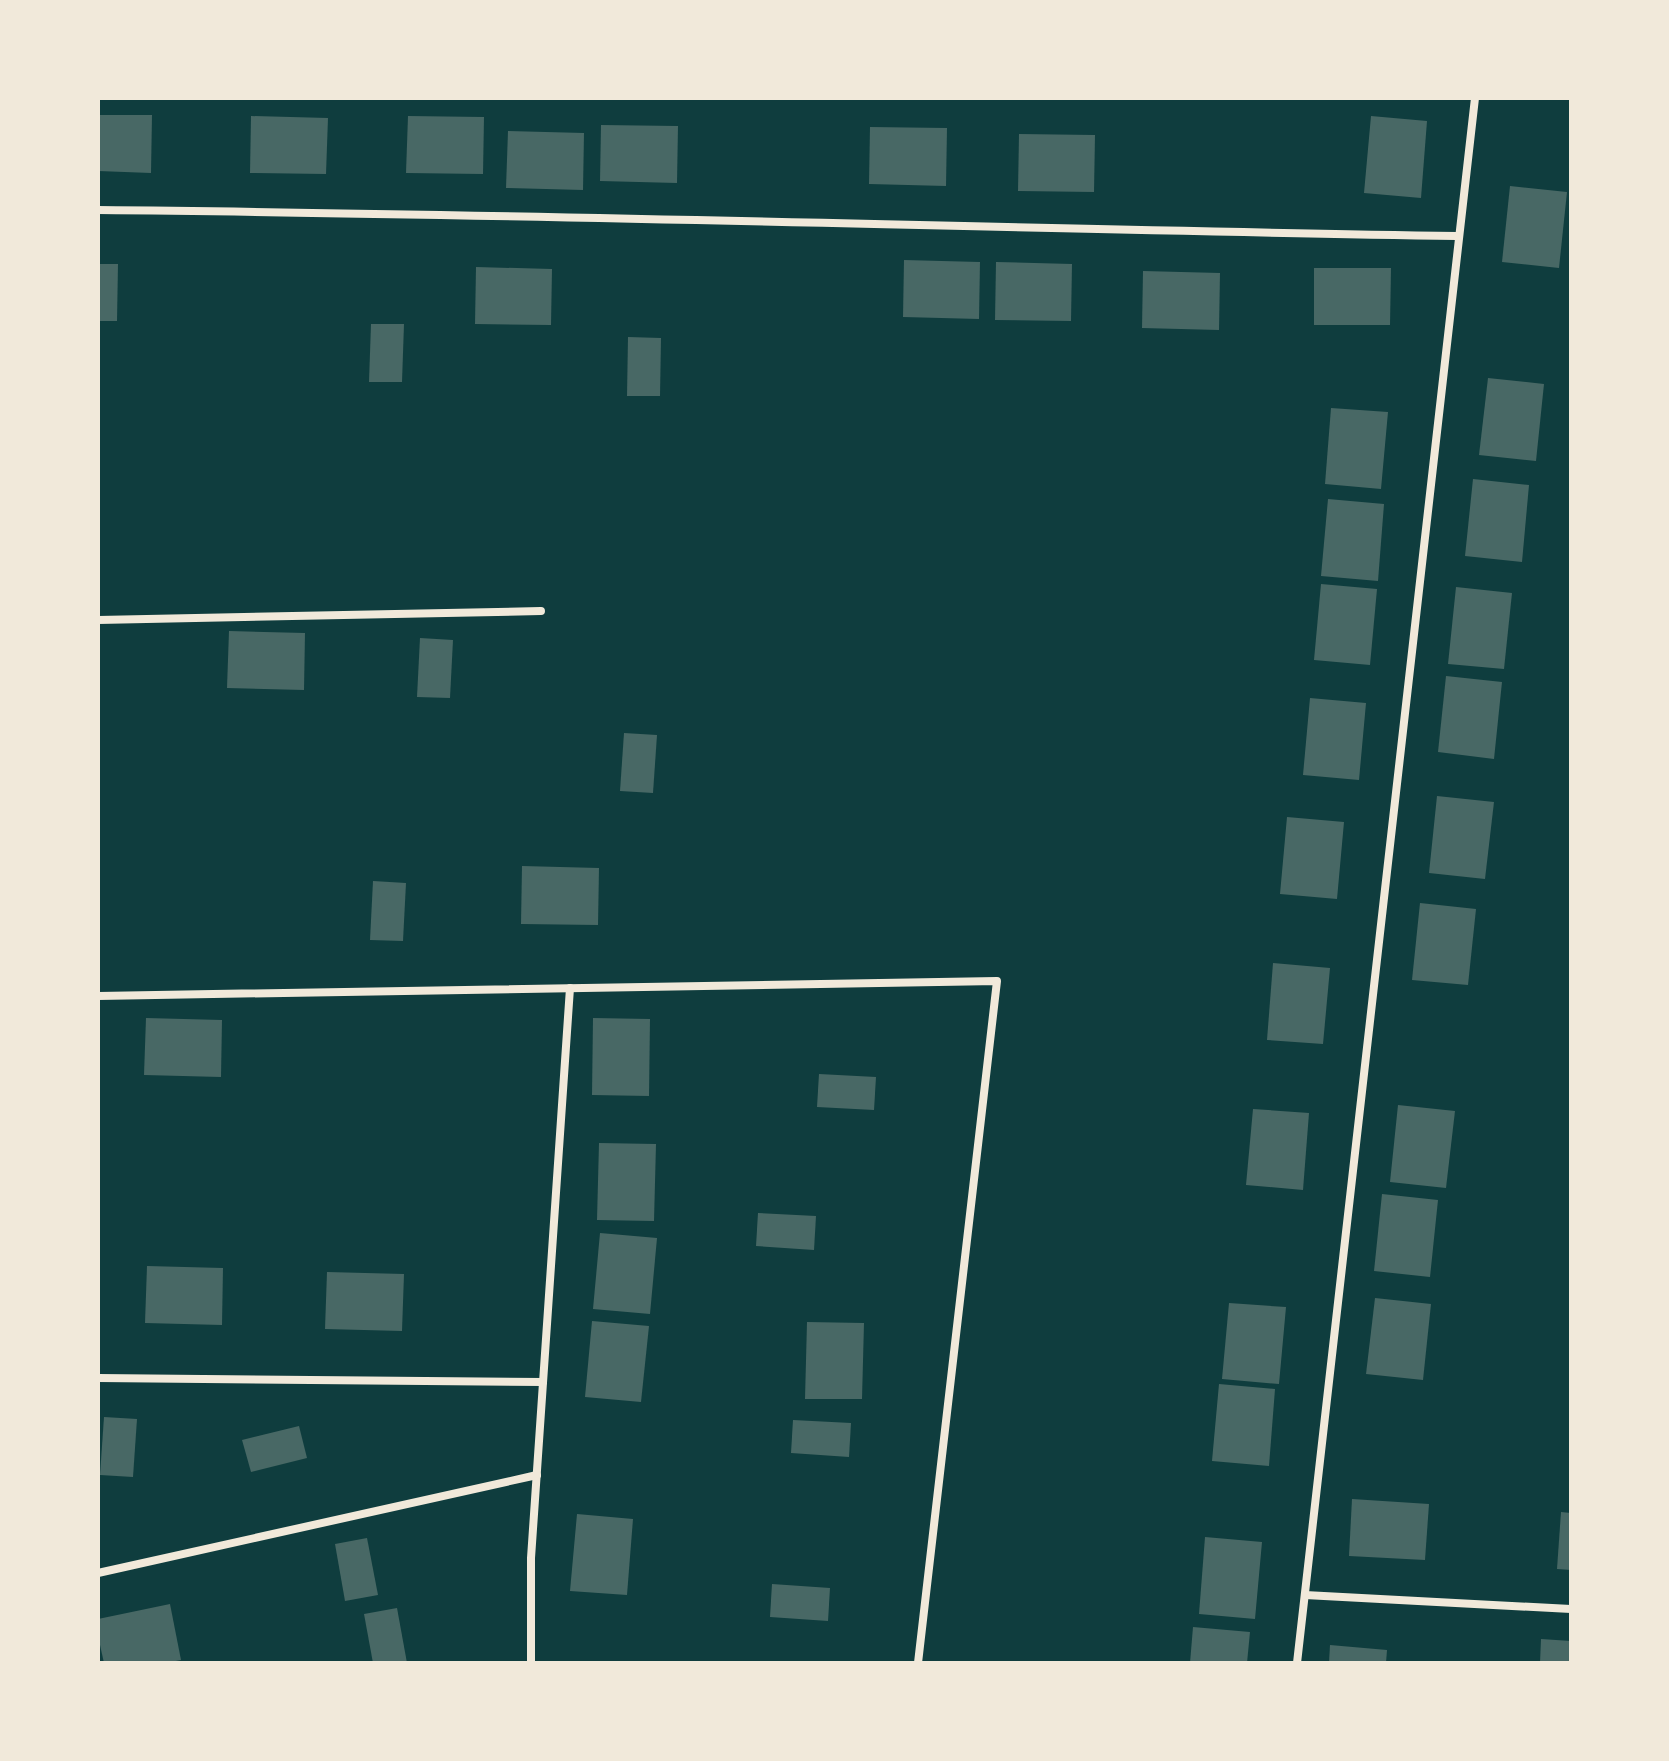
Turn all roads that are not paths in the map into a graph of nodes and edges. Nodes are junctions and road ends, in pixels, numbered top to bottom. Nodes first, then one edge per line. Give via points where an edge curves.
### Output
1 (1475, 98) edge
2 (98, 210) edge
3 (1457, 236) junction
4 (541, 611) dead end
5 (98, 620) edge
6 (570, 988) junction
7 (98, 996) edge
8 (98, 1378) edge
9 (543, 1382) junction
10 (537, 1475) junction
11 (98, 1573) edge
12 (1305, 1595) junction
13 (1571, 1609) edge
14 (531, 1663) edge
15 (918, 1663) edge
16 (1297, 1663) edge

1 - 3 street
2 - 3 street
3 - 12 street
4 - 5 street
6 - 7 street
6 - 9 street
6 - 15 street via 997,981
8 - 9 street
9 - 10 street
10 - 11 street
10 - 14 street
12 - 13 street
12 - 16 street

